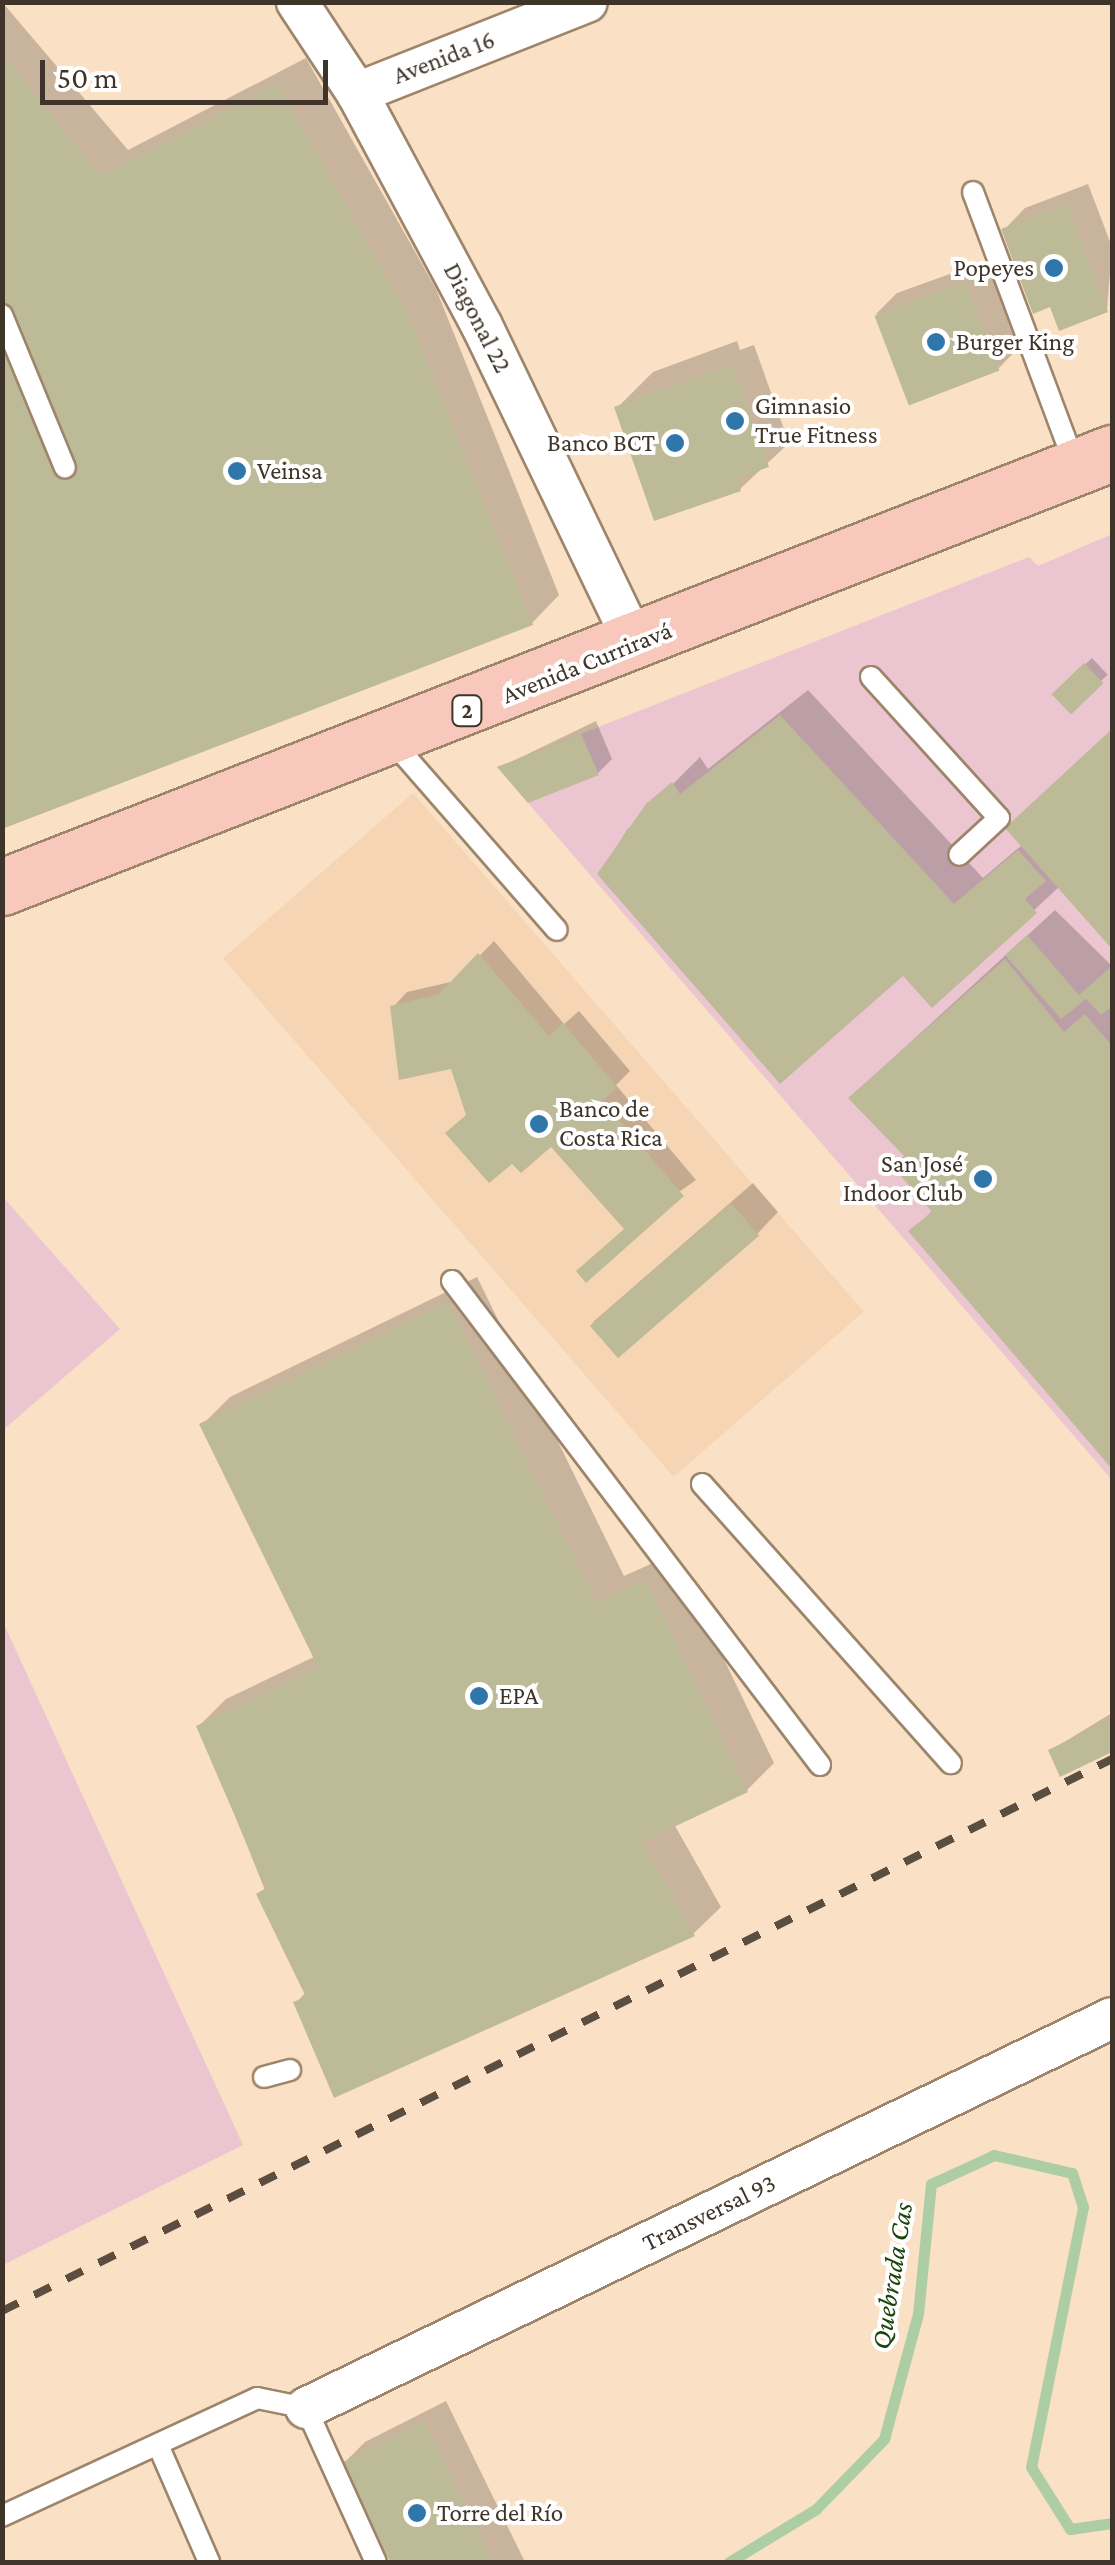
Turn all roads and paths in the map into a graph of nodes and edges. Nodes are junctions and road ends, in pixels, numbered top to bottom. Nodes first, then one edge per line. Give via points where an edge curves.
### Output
1 (297, 2) edge
2 (588, 2) edge
3 (357, 93) junction
4 (973, 192) dead end
5 (2, 315) edge
6 (1094, 460) edge
7 (65, 468) dead end
8 (636, 646) junction
9 (871, 677) dead end
10 (391, 740) junction
11 (958, 855) dead end
12 (2, 888) edge
13 (557, 930) dead end
14 (452, 1281) dead end
15 (702, 1484) dead end
16 (951, 1763) dead end
17 (820, 1765) dead end
18 (1112, 2018) edge
19 (290, 2070) dead end
20 (264, 2078) dead end
21 (306, 2408) junction
22 (158, 2445) junction
23 (2, 2516) edge
24 (208, 2562) edge
25 (376, 2562) edge

1 - 3 street, Diagonal 22
2 - 3 street, Avenida 16
3 - 8 street, Diagonal 22
4 - 6 lane
5 - 7 lane
6 - 8 highway, Avenida Curriravá / 2
8 - 10 highway, Avenida Curriravá / 2
9 - 11 lane via 999,818
10 - 12 highway, Avenida Curriravá / 2
10 - 13 lane
14 - 17 lane
15 - 16 lane
18 - 21 street, Transversal 93
19 - 20 lane
21 - 22 lane via 258,2398
21 - 25 lane
22 - 23 lane
22 - 24 lane

